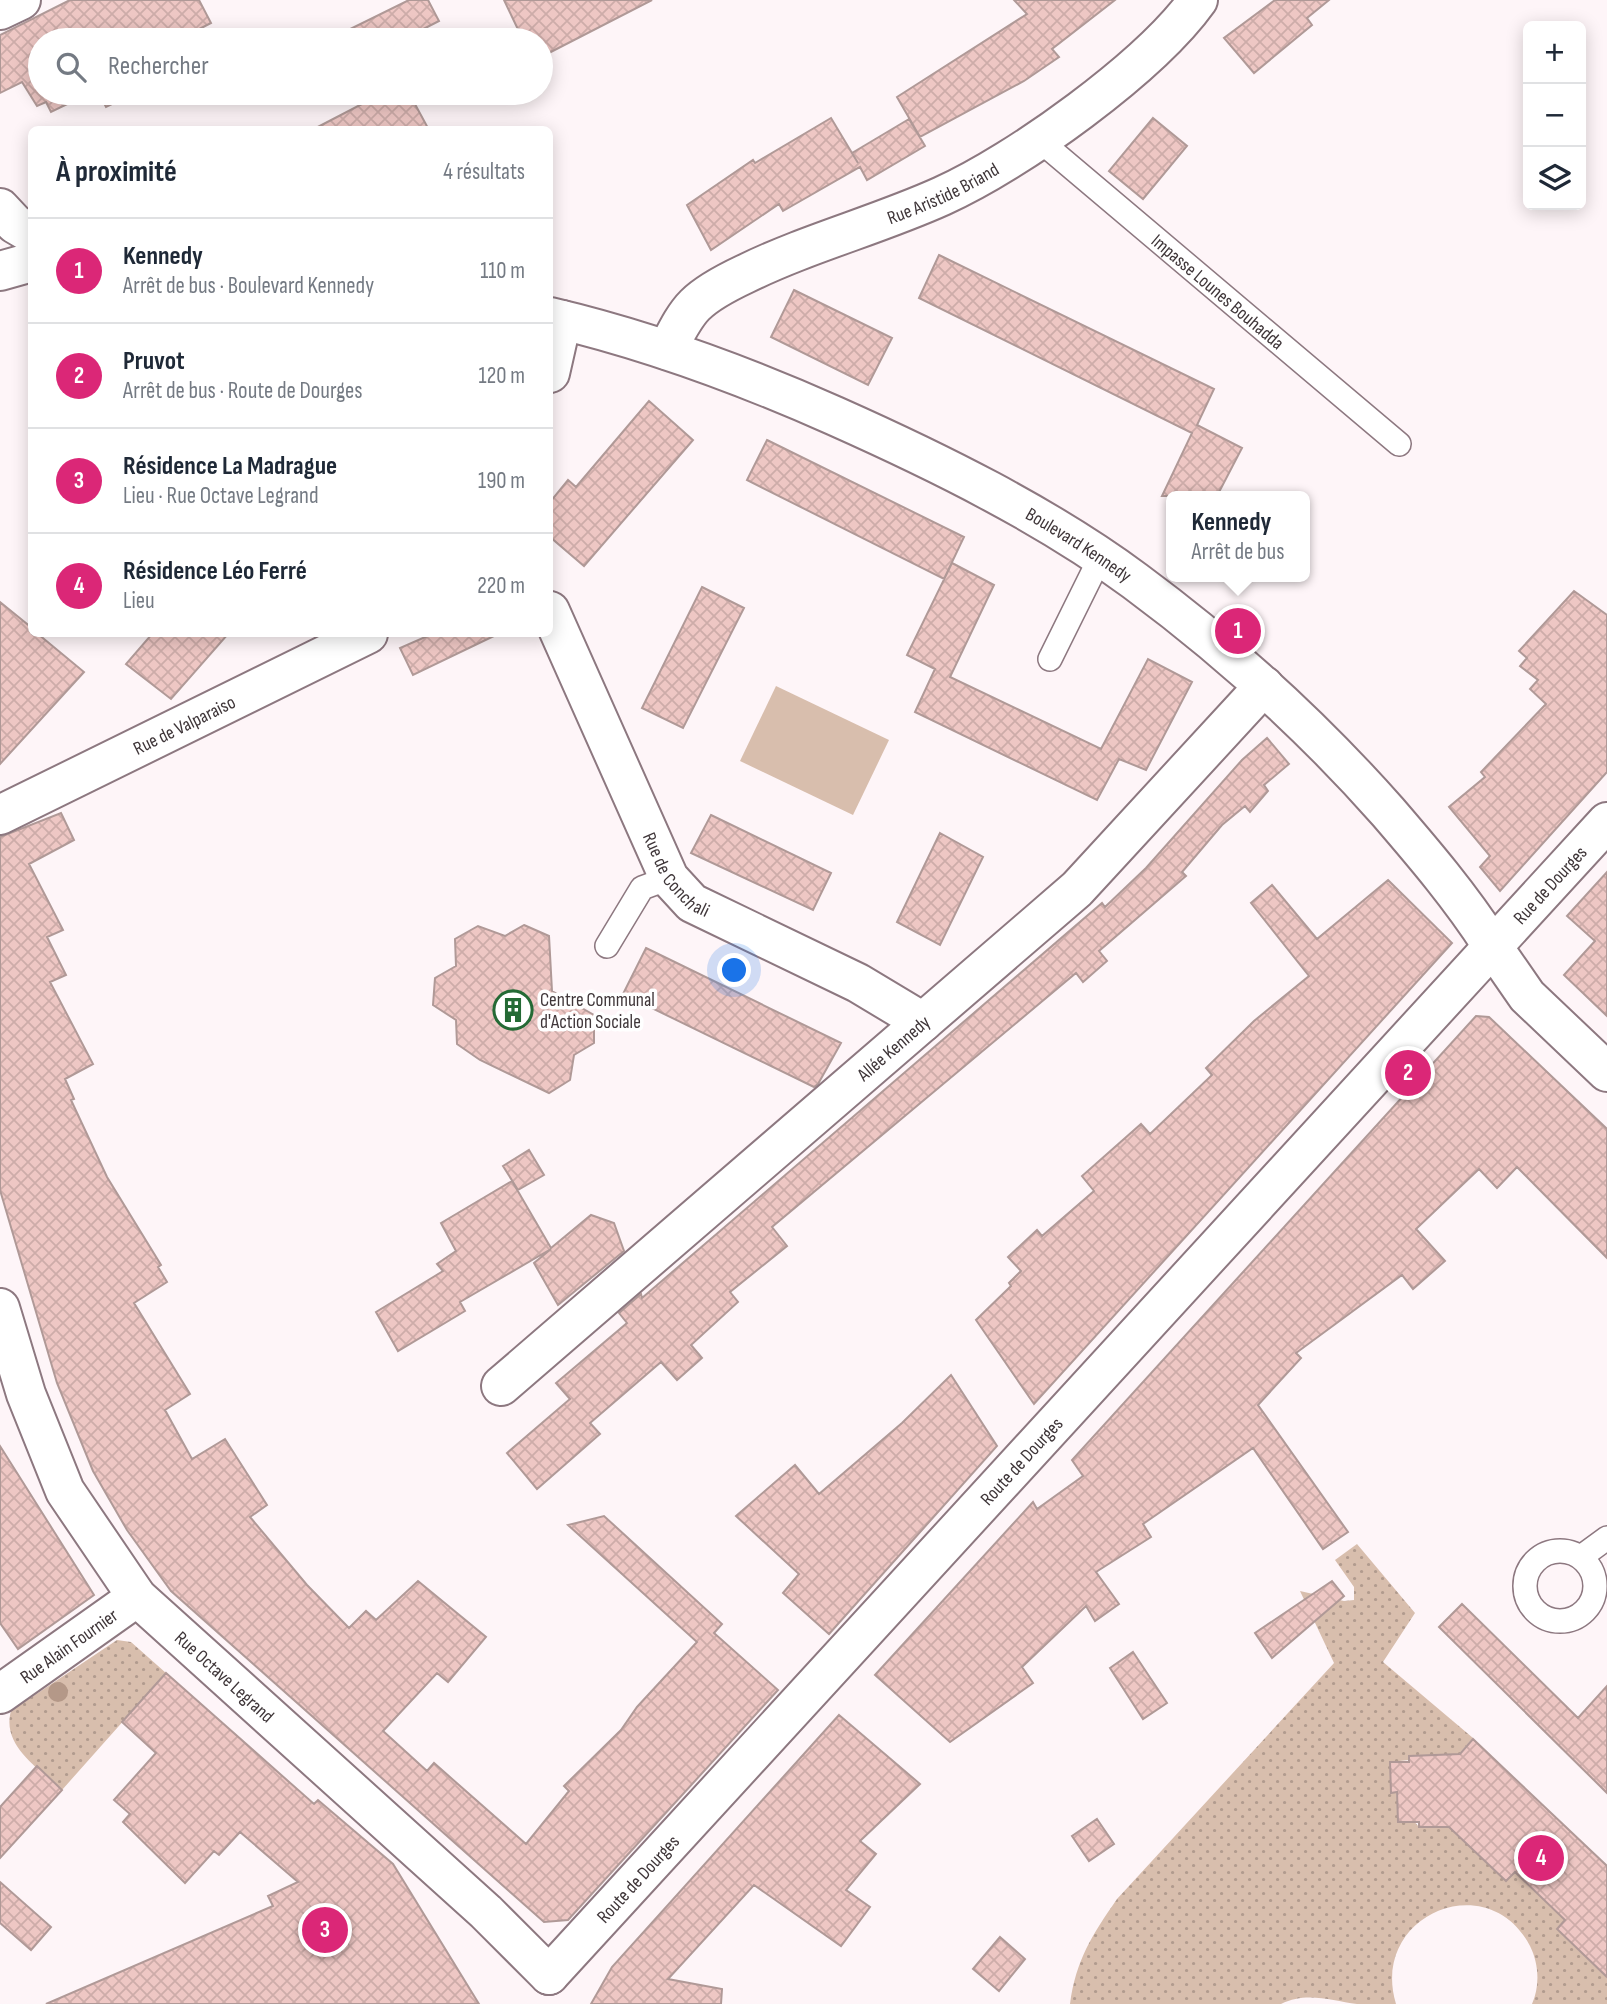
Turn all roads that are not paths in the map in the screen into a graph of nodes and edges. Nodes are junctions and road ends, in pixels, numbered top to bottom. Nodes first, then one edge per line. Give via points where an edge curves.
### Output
1 (21, 0) edge
2 (1198, 0) edge
3 (0, 10) edge
4 (1038, 139) junction
5 (0, 208) edge
6 (28, 232) edge
7 (28, 263) edge
8 (0, 271) edge
9 (556, 319) edge
10 (553, 346) edge
11 (667, 350) junction
12 (1399, 444) dead end
13 (1100, 558) junction
14 (553, 618) edge
15 (362, 637) edge
16 (1050, 659) dead end
17 (1264, 686) junction
18 (0, 815) edge
19 (1607, 822) edge
20 (669, 878) junction
21 (1492, 944) junction
22 (607, 946) dead end
23 (923, 1021) junction
24 (1607, 1072) edge
25 (0, 1308) edge
26 (500, 1386) dead end
27 (1607, 1538) edge
28 (1581, 1557) dead end
29 (137, 1597) junction
30 (0, 1694) edge
31 (547, 1989) edge

1 - 3 street
2 - 4 street, Rue Aristide Briand via 1162,40 1100,94
4 - 11 street, Rue Aristide Briand via 942,196 766,263 726,284 695,304
4 - 12 lane, Impasse Lounes Bouhadda
5 - 6 street
7 - 8 street
9 - 10 street
9 - 11 street, Boulevard Kennedy
11 - 13 street, Boulevard Kennedy via 781,392 894,442 1006,500
13 - 16 lane
13 - 17 street, Boulevard Kennedy via 1134,580
14 - 20 street, Rue de Conchali
15 - 18 street, Rue de Valparaiso
17 - 21 street, Boulevard Kennedy via 1335,751 1451,884
17 - 23 street, Allée Kennedy via 1077,890
19 - 21 street, Rue de Dourges
20 - 22 lane via 642,888
20 - 23 street, Rue de Conchali via 692,903 858,983
21 - 24 street, Boulevard Kennedy via 1527,996
21 - 31 street, Route de Dourges
23 - 26 street, Allée Kennedy
25 - 29 street, Rue Octave Legrand via 26,1394 65,1491
27 - 28 lane
29 - 30 street, Rue Alain Fournier
29 - 31 street, Rue Octave Legrand via 486,1912

